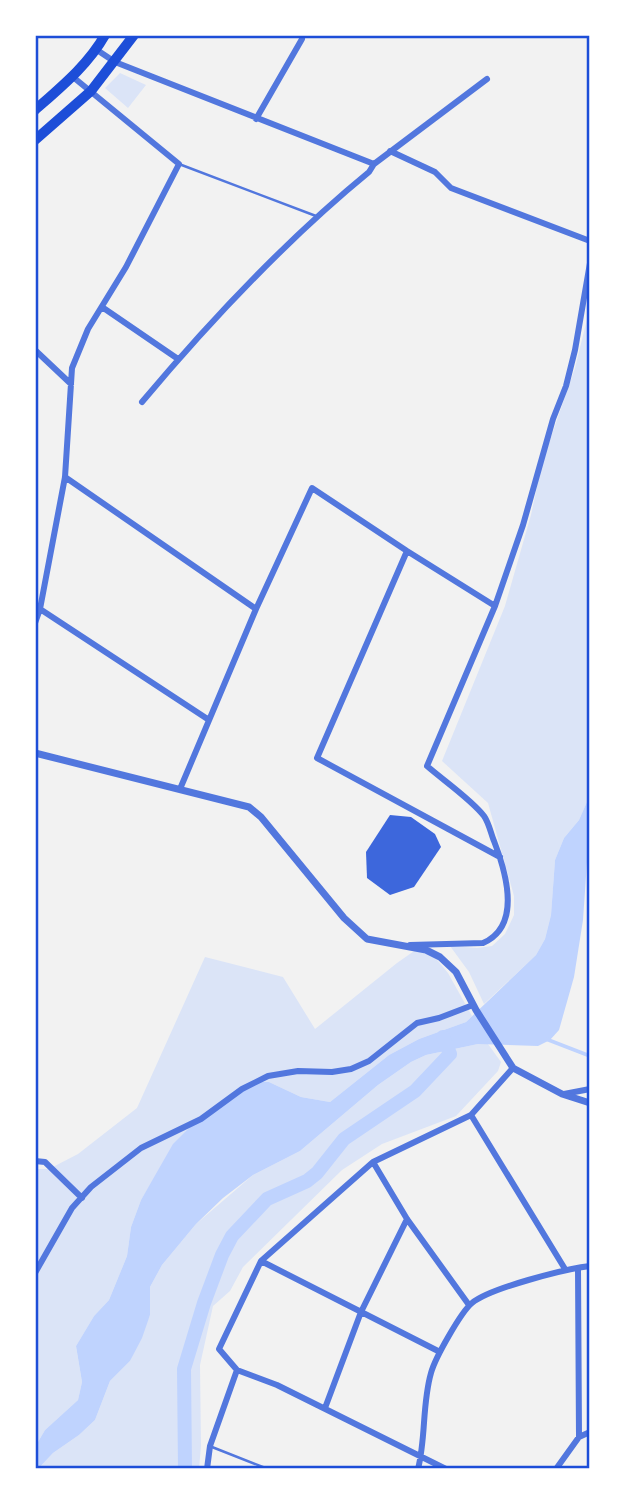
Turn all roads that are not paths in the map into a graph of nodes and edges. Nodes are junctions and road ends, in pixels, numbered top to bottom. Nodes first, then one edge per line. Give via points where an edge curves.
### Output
1 (105, 35) edge
2 (134, 35) edge
3 (302, 39) dead end
4 (97, 50) junction
5 (115, 62) junction
6 (73, 76) junction
7 (487, 79) dead end
8 (91, 91) junction
9 (35, 110) edge
10 (256, 119) junction
11 (35, 140) edge
12 (390, 151) junction
13 (179, 164) junction
14 (374, 164) junction
15 (316, 216) junction
16 (590, 241) edge
17 (590, 263) edge
18 (102, 307) junction
19 (35, 350) edge
20 (178, 359) junction
21 (71, 384) junction
22 (142, 402) dead end
23 (65, 477) junction
24 (407, 551) junction
25 (495, 606) junction
26 (256, 608) junction
27 (40, 609) junction
28 (35, 623) edge
29 (209, 720) junction
30 (35, 753) edge
31 (180, 789) junction
32 (500, 857) junction
33 (404, 945) junction
34 (475, 1007) junction
35 (513, 1068) junction
36 (590, 1089) edge
37 (562, 1094) junction
38 (590, 1103) edge
39 (471, 1115) junction
40 (35, 1160) edge
41 (373, 1162) junction
42 (82, 1198) junction
43 (407, 1219) junction
44 (261, 1261) junction
45 (590, 1266) edge
46 (578, 1268) junction
47 (565, 1269) junction
48 (35, 1273) edge
49 (469, 1305) junction
50 (361, 1312) junction
51 (440, 1352) junction
52 (237, 1370) junction
53 (325, 1408) junction
54 (590, 1433) edge
55 (579, 1437) junction
56 (210, 1446) junction
57 (421, 1458) junction
58 (207, 1469) edge
59 (268, 1469) edge
60 (418, 1469) edge
61 (446, 1469) edge
62 (555, 1469) edge

1 - 4 main road
2 - 5 main road
3 - 10 street
4 - 5 street
4 - 6 main road
5 - 8 main road
5 - 10 street
6 - 8 street
6 - 9 main road
7 - 12 street
8 - 11 main road
8 - 13 street
10 - 14 street
12 - 14 street
12 - 16 street via 435,172 451,188
13 - 15 lane
13 - 18 street
14 - 15 street
15 - 20 street
17 - 25 street via 569,374
18 - 20 street
18 - 21 street via 72,368
19 - 21 street
20 - 22 street
21 - 23 street
23 - 26 street
23 - 27 street
24 - 25 street
24 - 26 street via 312,488
24 - 32 street via 317,758
25 - 32 street via 427,766 484,817
26 - 29 street
27 - 28 street
27 - 29 street
29 - 31 street
30 - 31 street
31 - 33 street via 249,807 358,932 377,943
32 - 33 street via 508,894 506,914 491,940
33 - 34 street via 440,957 456,972
34 - 35 street
34 - 42 street via 417,1023 369,1061 351,1069 268,1076 201,1119 141,1148
35 - 37 street
35 - 39 street
36 - 37 street
37 - 38 street
39 - 41 street
39 - 47 street
40 - 42 street via 45,1161
41 - 43 street
41 - 44 street
42 - 48 street
43 - 49 street
43 - 50 street
44 - 50 street
44 - 52 street via 219,1349
45 - 46 street
46 - 47 street
46 - 55 street
47 - 49 street
49 - 51 street
50 - 51 street
50 - 53 street
51 - 57 street via 428,1390
52 - 53 street
52 - 56 street
53 - 57 street
54 - 55 street
55 - 62 street
56 - 58 street
56 - 59 lane
57 - 60 street
57 - 61 street

